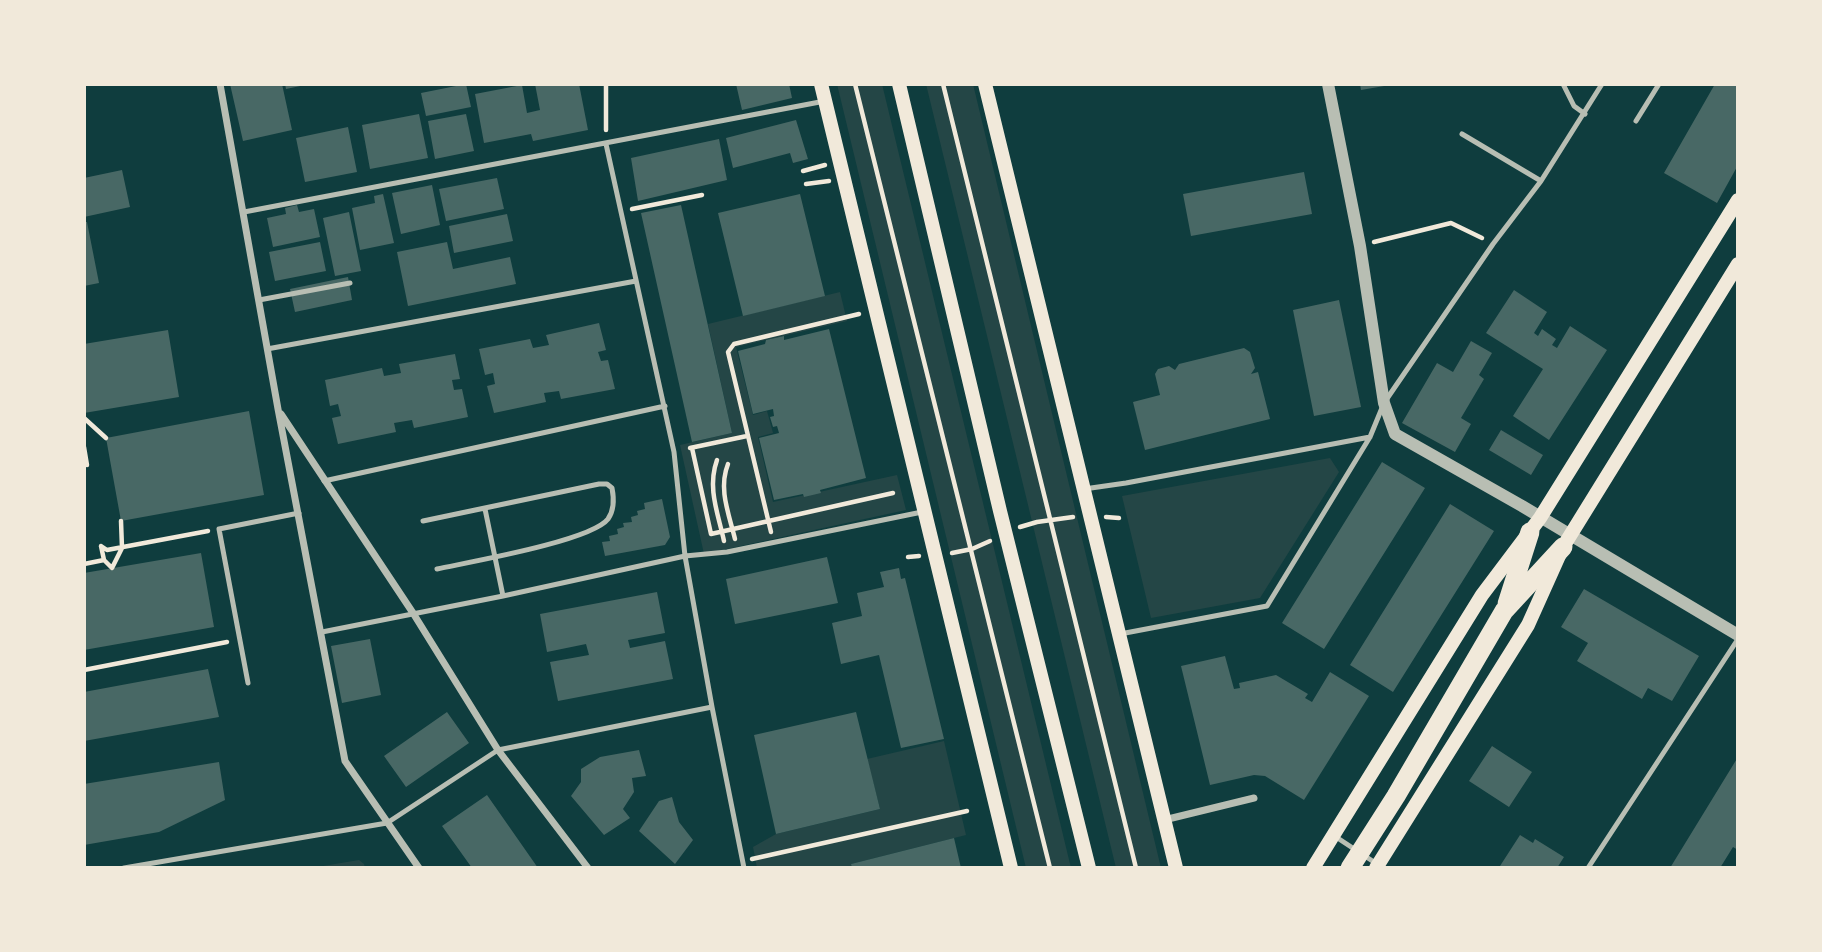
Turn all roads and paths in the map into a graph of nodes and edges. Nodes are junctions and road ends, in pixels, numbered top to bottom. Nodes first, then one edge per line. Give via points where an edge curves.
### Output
1 (220, 84) edge
2 (606, 84) edge
3 (821, 84) edge
4 (855, 84) edge
5 (899, 84) edge
6 (943, 84) edge
7 (985, 84) edge
8 (1328, 84) edge
9 (1563, 84) edge
10 (1602, 84) edge
11 (1659, 84) edge
12 (825, 102) junction
13 (1585, 114) junction
14 (1636, 121) dead end
15 (1462, 134) dead end
16 (606, 144) junction
17 (1541, 181) junction
18 (702, 195) dead end
19 (1738, 200) edge
20 (620, 211) junction
21 (244, 212) junction
22 (1493, 244) junction
23 (1360, 246) junction
24 (1738, 264) edge
25 (636, 281) junction
26 (350, 283) dead end
27 (259, 300) junction
28 (875, 310) junction
29 (267, 349) junction
30 (1384, 403) junction
31 (665, 407) junction
32 (278, 409) junction
33 (84, 418) edge
34 (747, 436) junction
35 (1370, 437) junction
36 (106, 438) dead end
37 (84, 447) edge
38 (692, 448) junction
39 (674, 452) junction
40 (717, 460) dead end
41 (728, 464) dead end
42 (87, 465) dead end
43 (324, 481) junction
44 (1083, 489) junction
45 (893, 493) dead end
46 (485, 509) junction
47 (924, 511) junction
48 (299, 513) junction
49 (1071, 517) dead end
50 (1050, 520) junction
51 (423, 521) dead end
52 (121, 522) dead end
53 (768, 522) junction
54 (1037, 522) dead end
55 (1535, 525) junction
56 (219, 529) junction
57 (733, 529) junction
58 (722, 531) junction
59 (988, 542) dead end
60 (1567, 542) junction
61 (773, 543) junction
62 (122, 548) junction
63 (738, 550) junction
64 (972, 550) junction
65 (727, 552) junction
66 (957, 553) dead end
67 (685, 556) junction
68 (495, 557) junction
69 (104, 560) junction
70 (84, 564) edge
71 (438, 569) dead end
72 (503, 596) junction
73 (1504, 611) junction
74 (413, 613) junction
75 (322, 632) junction
76 (1119, 635) junction
77 (1738, 637) edge
78 (240, 640) junction
79 (84, 670) edge
80 (248, 683) dead end
81 (712, 707) junction
82 (498, 750) junction
83 (1254, 798) dead end
84 (967, 811) dead end
85 (1164, 820) junction
86 (387, 823) junction
87 (1333, 835) junction
88 (743, 865) edge
89 (1377, 866) edge
90 (124, 868) edge
91 (419, 868) edge
92 (588, 868) edge
93 (1011, 868) edge
94 (1050, 868) edge
95 (1089, 868) edge
96 (1136, 868) edge
97 (1176, 868) edge
98 (1313, 868) edge
99 (1350, 868) edge
100 (1588, 868) edge

1 - 21 street
2 - 16 path
3 - 12 main road
4 - 64 path
5 - 95 main road
6 - 50 path
7 - 44 main road
8 - 23 street
9 - 13 lane via 1574,106
10 - 13 lane
11 - 14 lane
12 - 16 lane
12 - 28 main road
13 - 17 lane
15 - 17 lane
16 - 20 lane
16 - 21 lane
17 - 22 lane
18 - 20 path
19 - 55 main road
20 - 25 lane
21 - 27 street
22 - 23 path via 1451,223
22 - 30 lane
23 - 30 street
24 - 60 main road
25 - 29 lane
25 - 31 lane
26 - 27 lane
27 - 29 street
28 - 34 path via 733,344 728,352
28 - 47 main road
29 - 32 street
30 - 35 lane
30 - 55 street via 1395,435
31 - 39 lane
31 - 43 lane
32 - 43 street
32 - 48 street
33 - 36 path
34 - 38 path
34 - 53 path
35 - 44 lane
35 - 76 lane via 1267,606
37 - 42 path
38 - 39 path
38 - 58 path via 711,534
39 - 67 lane
40 - 58 path via 711,488
41 - 57 path via 722,478
43 - 74 street
44 - 76 main road
45 - 53 path
46 - 51 lane
46 - 68 lane
46 - 68 lane via 599,484 607,484 613,491 614,505 607,520 578,536
47 - 61 lane
47 - 93 main road
48 - 56 lane
48 - 75 street
49 - 50 path
50 - 54 path
50 - 96 path
52 - 62 path
53 - 57 path
53 - 61 path
55 - 60 street
55 - 73 highway
55 - 87 main road via 1482,595
56 - 62 path
56 - 78 lane
57 - 58 path
57 - 63 path
58 - 65 path
59 - 64 path
60 - 73 highway
60 - 77 street
60 - 89 main road via 1528,625
61 - 63 lane
62 - 69 path via 113,568
62 - 69 path via 101,546
63 - 65 lane
64 - 66 path
64 - 94 path
65 - 67 lane
67 - 72 lane
67 - 81 lane
68 - 71 lane
68 - 72 lane
69 - 70 path
72 - 74 lane
73 - 99 highway
74 - 75 lane
74 - 82 street
75 - 86 street via 345,761
76 - 85 main road
77 - 100 lane
78 - 79 path
78 - 80 lane
81 - 82 lane
81 - 88 lane
82 - 86 lane
82 - 92 street
83 - 85 street
84 - 88 path
85 - 97 main road
86 - 90 lane
86 - 91 street
87 - 89 lane
87 - 98 main road

